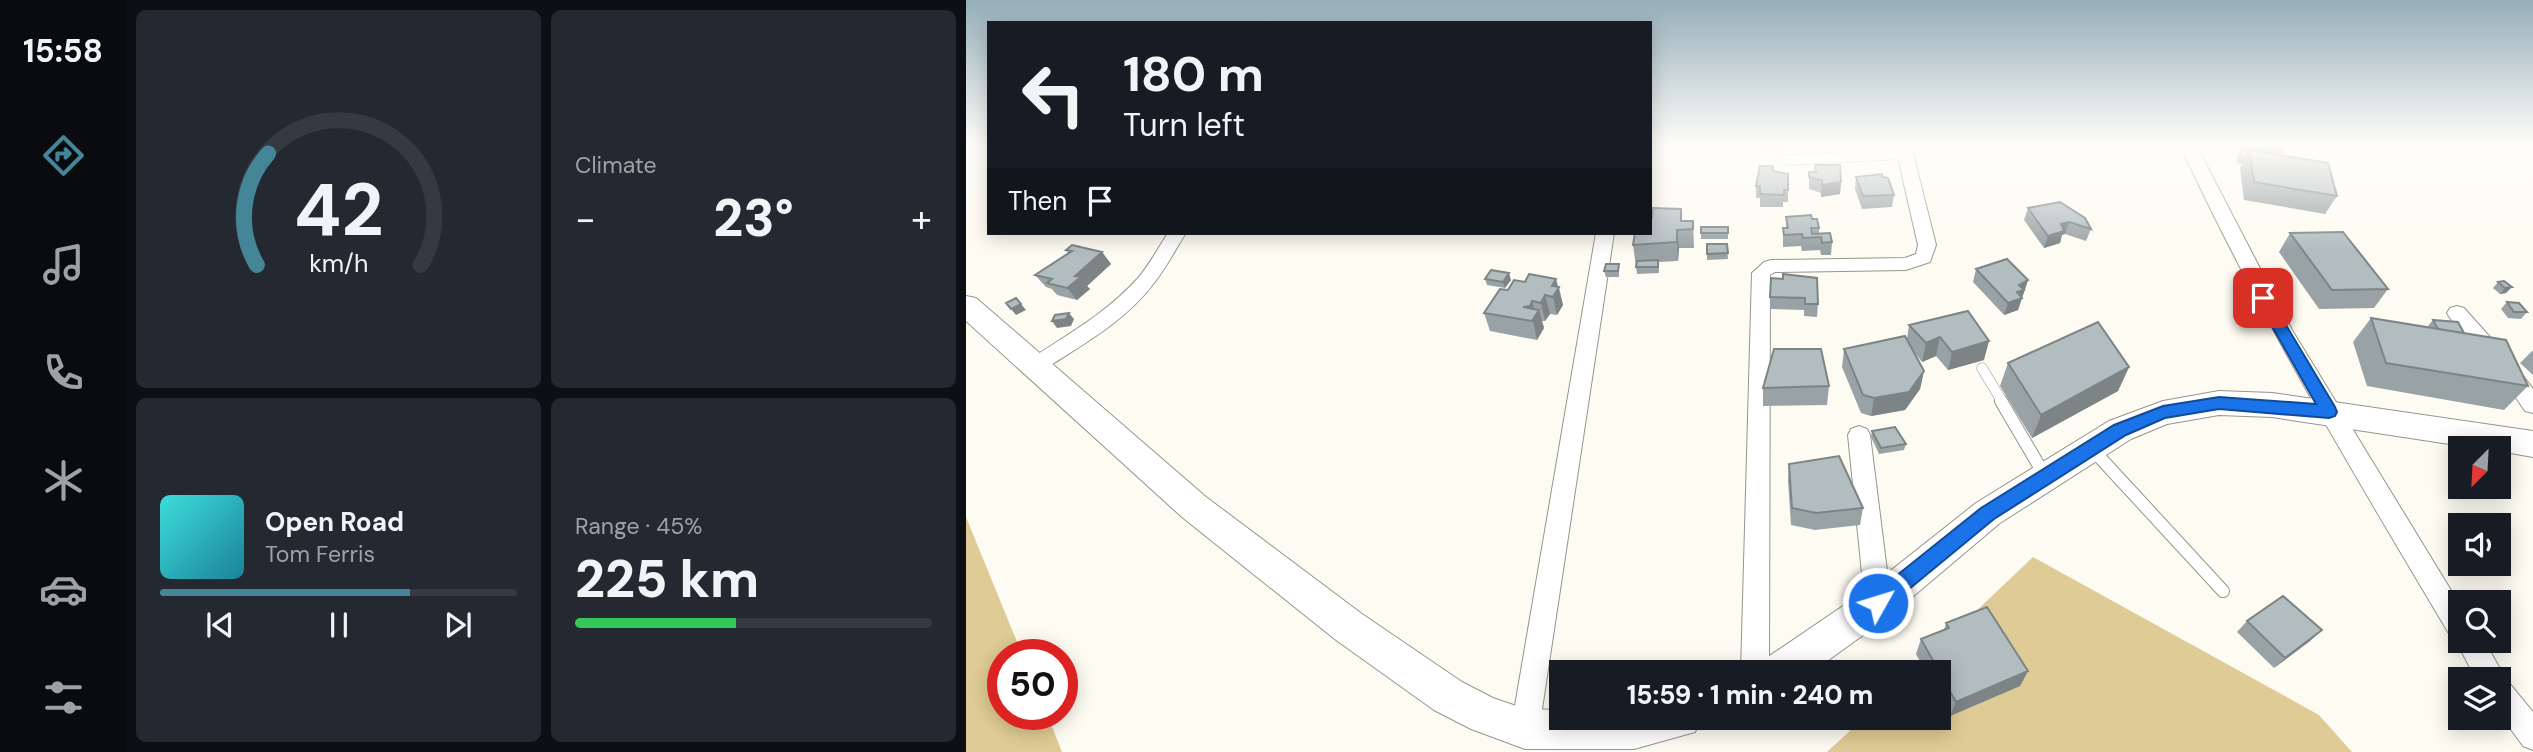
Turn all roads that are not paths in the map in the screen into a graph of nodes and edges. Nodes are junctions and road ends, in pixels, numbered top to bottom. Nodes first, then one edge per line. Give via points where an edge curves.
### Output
1 (1911, 180) edge
2 (2204, 180) edge
3 (1176, 235) edge
4 (1605, 235) edge
5 (966, 305) edge
6 (2457, 313) dead end
7 (1033, 367) junction
8 (1982, 368) dead end
9 (2533, 405) edge
10 (2329, 412) junction
11 (1859, 435) dead end
12 (2533, 444) edge
13 (2091, 448) junction
14 (2045, 476) junction
15 (2223, 591) dead end
16 (1878, 603) junction
17 (2448, 608) edge
18 (1755, 660) edge
19 (1796, 660) edge
20 (2511, 706) edge
21 (1525, 729) junction
22 (1549, 730) edge
23 (1555, 730) edge
24 (1610, 730) edge
25 (2533, 736) edge

1 - 18 street via 1927,245 1924,258 1906,264 1772,266 1761,273
2 - 10 street via 2276,322
3 - 7 street via 1147,280 1130,297
4 - 21 street
5 - 7 main road
6 - 9 street
7 - 21 main road via 1194,507 1349,627 1448,696
8 - 14 lane
10 - 12 main road
10 - 13 main road via 2219,403 2189,407 2163,412
10 - 17 street
11 - 16 street
13 - 14 main road
13 - 15 lane
14 - 16 main road via 1987,513
16 - 19 main road
20 - 25 street
21 - 22 main road
23 - 24 main road

